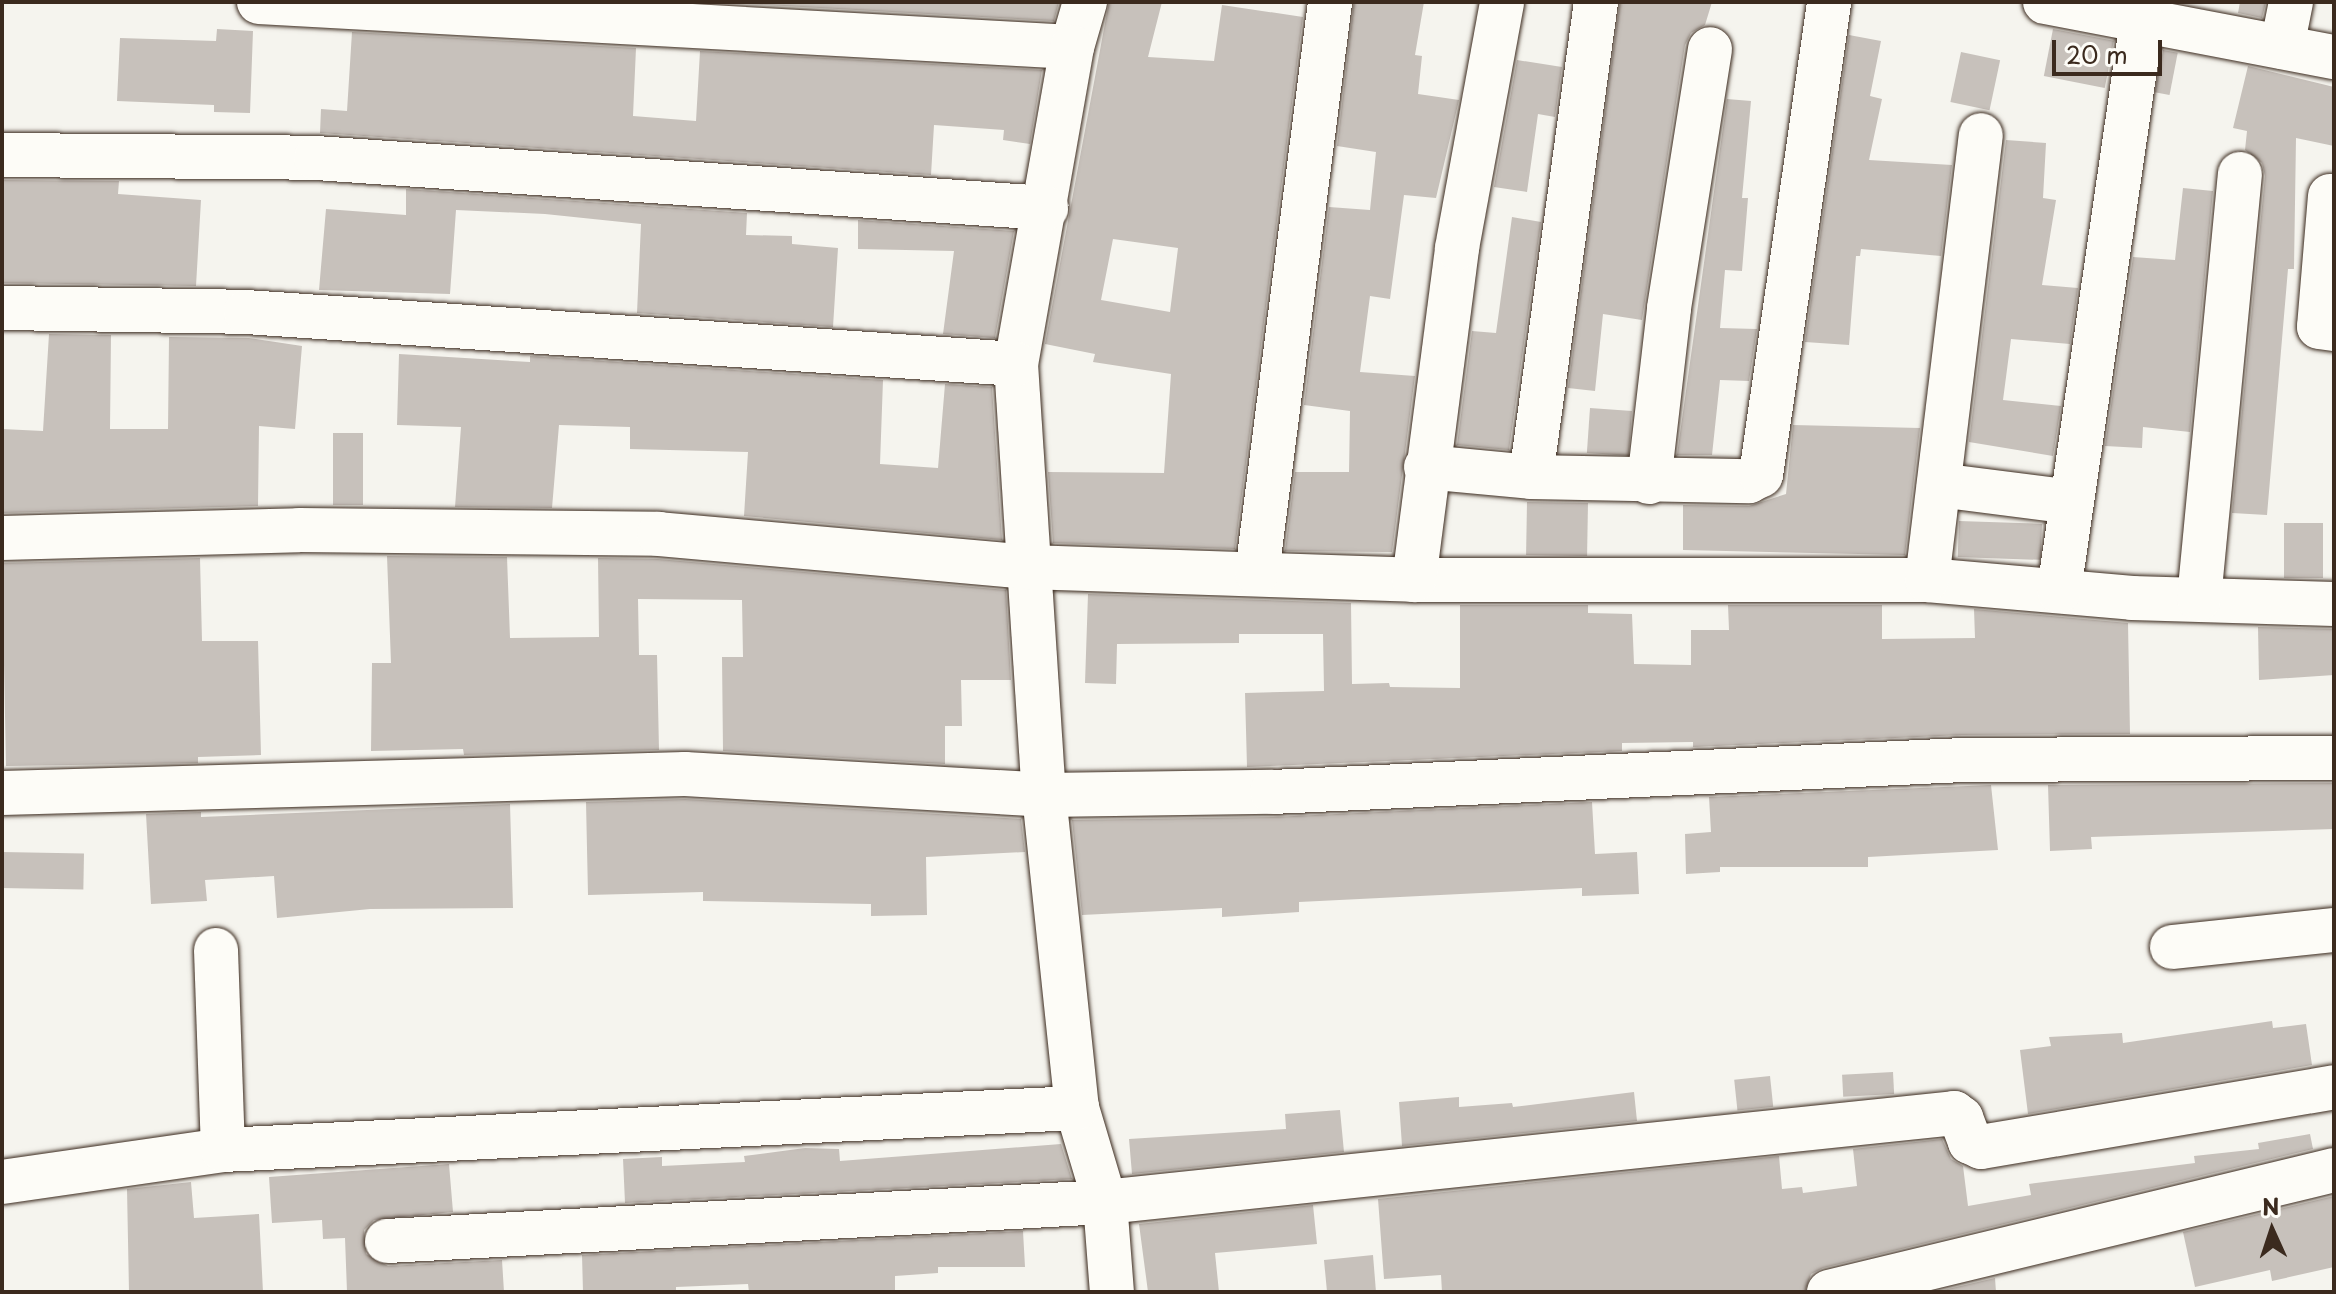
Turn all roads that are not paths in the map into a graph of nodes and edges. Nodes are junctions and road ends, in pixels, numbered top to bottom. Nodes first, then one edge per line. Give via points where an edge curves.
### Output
1 (259, 2) edge
2 (1085, 2) edge
3 (1330, 2) edge
4 (1502, 2) edge
5 (1596, 2) edge
6 (1829, 2) edge
7 (2045, 2) edge
8 (2291, 2) edge
9 (2120, 12) edge
10 (1072, 47) junction
11 (2282, 47) junction
12 (1710, 49) dead end
13 (2334, 57) edge
14 (1981, 135) dead end
15 (2, 155) edge
16 (2240, 174) dead end
17 (2330, 196) dead end
18 (1046, 208) junction
19 (2, 308) edge
20 (2334, 329) edge
21 (1016, 364) junction
22 (1426, 467) junction
23 (1531, 477) junction
24 (1649, 482) junction
25 (1939, 485) junction
26 (2071, 502) junction
27 (2, 538) edge
28 (1027, 567) junction
29 (1257, 573) junction
30 (1414, 580) junction
31 (1927, 580) junction
32 (2059, 591) junction
33 (2199, 599) junction
34 (2334, 604) edge
35 (2334, 758) edge
36 (2, 793) edge
37 (1044, 795) junction
38 (2334, 930) edge
39 (2172, 947) dead end
40 (216, 950) dead end
41 (2334, 1087) edge
42 (1077, 1108) junction
43 (223, 1150) junction
44 (2334, 1170) edge
45 (2, 1182) edge
46 (1105, 1202) junction
47 (387, 1241) dead end
48 (1112, 1292) edge
49 (1829, 1292) edge

1 - 10 street
2 - 10 street
3 - 29 street
4 - 22 street via 1457,248
5 - 23 street
6 - 24 street via 1763,470 1749,481
7 - 9 street
8 - 11 street
9 - 11 street
9 - 26 street
10 - 18 street
11 - 13 street
12 - 24 street via 1669,308
14 - 25 street
15 - 18 street via 316,158
16 - 33 street
17 - 20 street via 2319,327
18 - 21 street
19 - 21 street via 246,312
21 - 28 street
22 - 23 street
22 - 30 street
23 - 24 street
25 - 26 street
25 - 31 street
26 - 32 street
27 - 28 street via 299,530 659,534
28 - 29 street
28 - 37 street
29 - 30 street
30 - 31 street
31 - 32 street
32 - 33 street
33 - 34 street
35 - 37 street via 1963,760 1272,792
36 - 37 street via 685,774
37 - 42 street
38 - 39 street
40 - 43 street
41 - 46 street via 1981,1147 1970,1142 1954,1113
42 - 43 street
42 - 46 street
43 - 45 street
44 - 49 street
46 - 47 street
46 - 48 street

